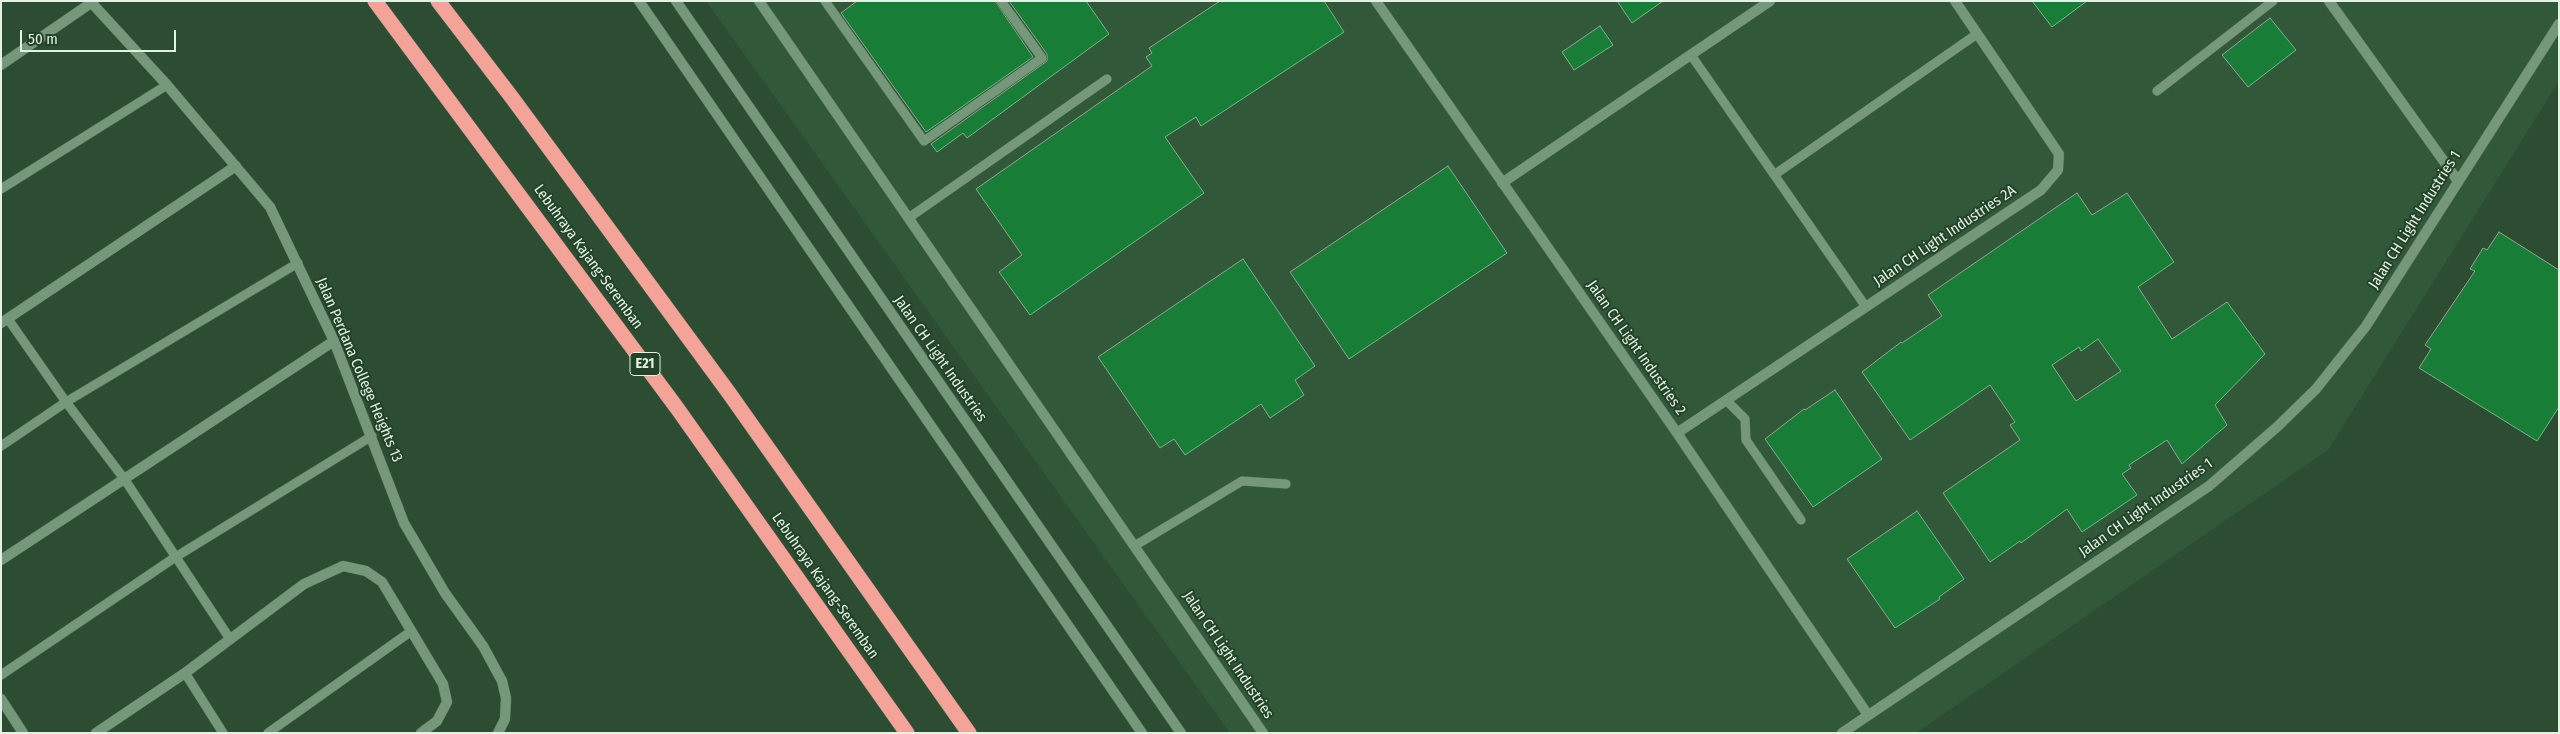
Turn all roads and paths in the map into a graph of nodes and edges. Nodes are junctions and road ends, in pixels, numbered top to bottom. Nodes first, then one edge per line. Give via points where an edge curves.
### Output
1 (375, 1) edge
2 (438, 1) edge
3 (639, 1) edge
4 (676, 1) edge
5 (759, 1) edge
6 (825, 1) edge
7 (1001, 1) edge
8 (1376, 1) edge
9 (1770, 1) edge
10 (1955, 1) edge
11 (2273, 1) edge
12 (2329, 1) edge
13 (90, 2) edge
14 (2559, 24) edge
15 (1977, 34) junction
16 (1691, 55) junction
17 (1, 66) edge
18 (1107, 79) dead end
19 (167, 85) junction
20 (2157, 91) dead end
21 (236, 166) junction
22 (1774, 175) junction
23 (2458, 181) junction
24 (1502, 183) junction
25 (1, 189) edge
26 (910, 218) junction
27 (298, 263) junction
28 (1866, 308) junction
29 (5, 321) edge
30 (334, 341) junction
31 (1727, 401) junction
32 (66, 402) junction
33 (1677, 433) junction
34 (372, 436) junction
35 (1, 446) edge
36 (125, 480) junction
37 (1286, 484) dead end
38 (1801, 520) dead end
39 (1136, 545) junction
40 (174, 558) junction
41 (1, 560) edge
42 (410, 632) junction
43 (230, 639) junction
44 (185, 673) junction
45 (1, 675) edge
46 (1, 698) edge
47 (1868, 715) junction
48 (23, 733) edge
49 (96, 733) edge
50 (223, 733) edge
51 (268, 733) edge
52 (421, 733) edge
53 (498, 733) edge
54 (907, 733) edge
55 (969, 733) edge
56 (1142, 733) edge
57 (1181, 733) edge
58 (1263, 733) edge
59 (1842, 733) edge

1 - 54 highway, Lebuhraya Kajang-Seremban / E21 via 671,400
2 - 55 highway via 729,393
3 - 56 street
4 - 57 street, Jalan CH Light Industries
5 - 26 street, Jalan CH Light Industries
6 - 7 lane via 924,141 1042,58
8 - 24 street, Jalan CH Light Industries 2
9 - 16 street
10 - 15 street, Jalan CH Light Industries 2A
11 - 20 lane
12 - 23 street
13 - 17 street
13 - 19 street, Jalan Perdana College Heights 13
14 - 23 street, Jalan CH Light Industries 1
15 - 22 lane
15 - 28 street, Jalan CH Light Industries 2A via 2059,154 2058,170 2041,190
16 - 22 lane
16 - 24 street
18 - 26 lane
19 - 21 street, Jalan Perdana College Heights 13
19 - 25 lane
21 - 27 street, Jalan Perdana College Heights 13 via 270,207
21 - 29 street
22 - 28 lane
23 - 47 street, Jalan CH Light Industries 1 via 2366,326 2316,390 2277,427 2209,486
24 - 33 street, Jalan CH Light Industries 2
26 - 39 street, Jalan CH Light Industries
27 - 30 street, Jalan Perdana College Heights 13
27 - 32 lane
28 - 31 street, Jalan CH Light Industries 2A
29 - 32 lane
30 - 34 street, Jalan Perdana College Heights 13
30 - 36 street
31 - 33 street, Jalan CH Light Industries 2A
31 - 38 lane via 1745,419 1746,440
32 - 35 lane
32 - 36 lane
33 - 47 street, Jalan CH Light Industries 2
34 - 40 lane
34 - 53 street, Jalan Perdana College Heights 13 via 404,523 502,681 506,698 505,719
36 - 40 lane
36 - 41 street
37 - 39 lane via 1242,481
39 - 58 street, Jalan CH Light Industries
40 - 43 lane
40 - 45 lane
42 - 43 street via 382,582 366,571 343,566 304,584
42 - 51 lane
42 - 52 street via 443,684 447,702 437,722
43 - 44 street
44 - 49 street
44 - 50 lane
46 - 48 street
47 - 59 street, Jalan CH Light Industries 1

